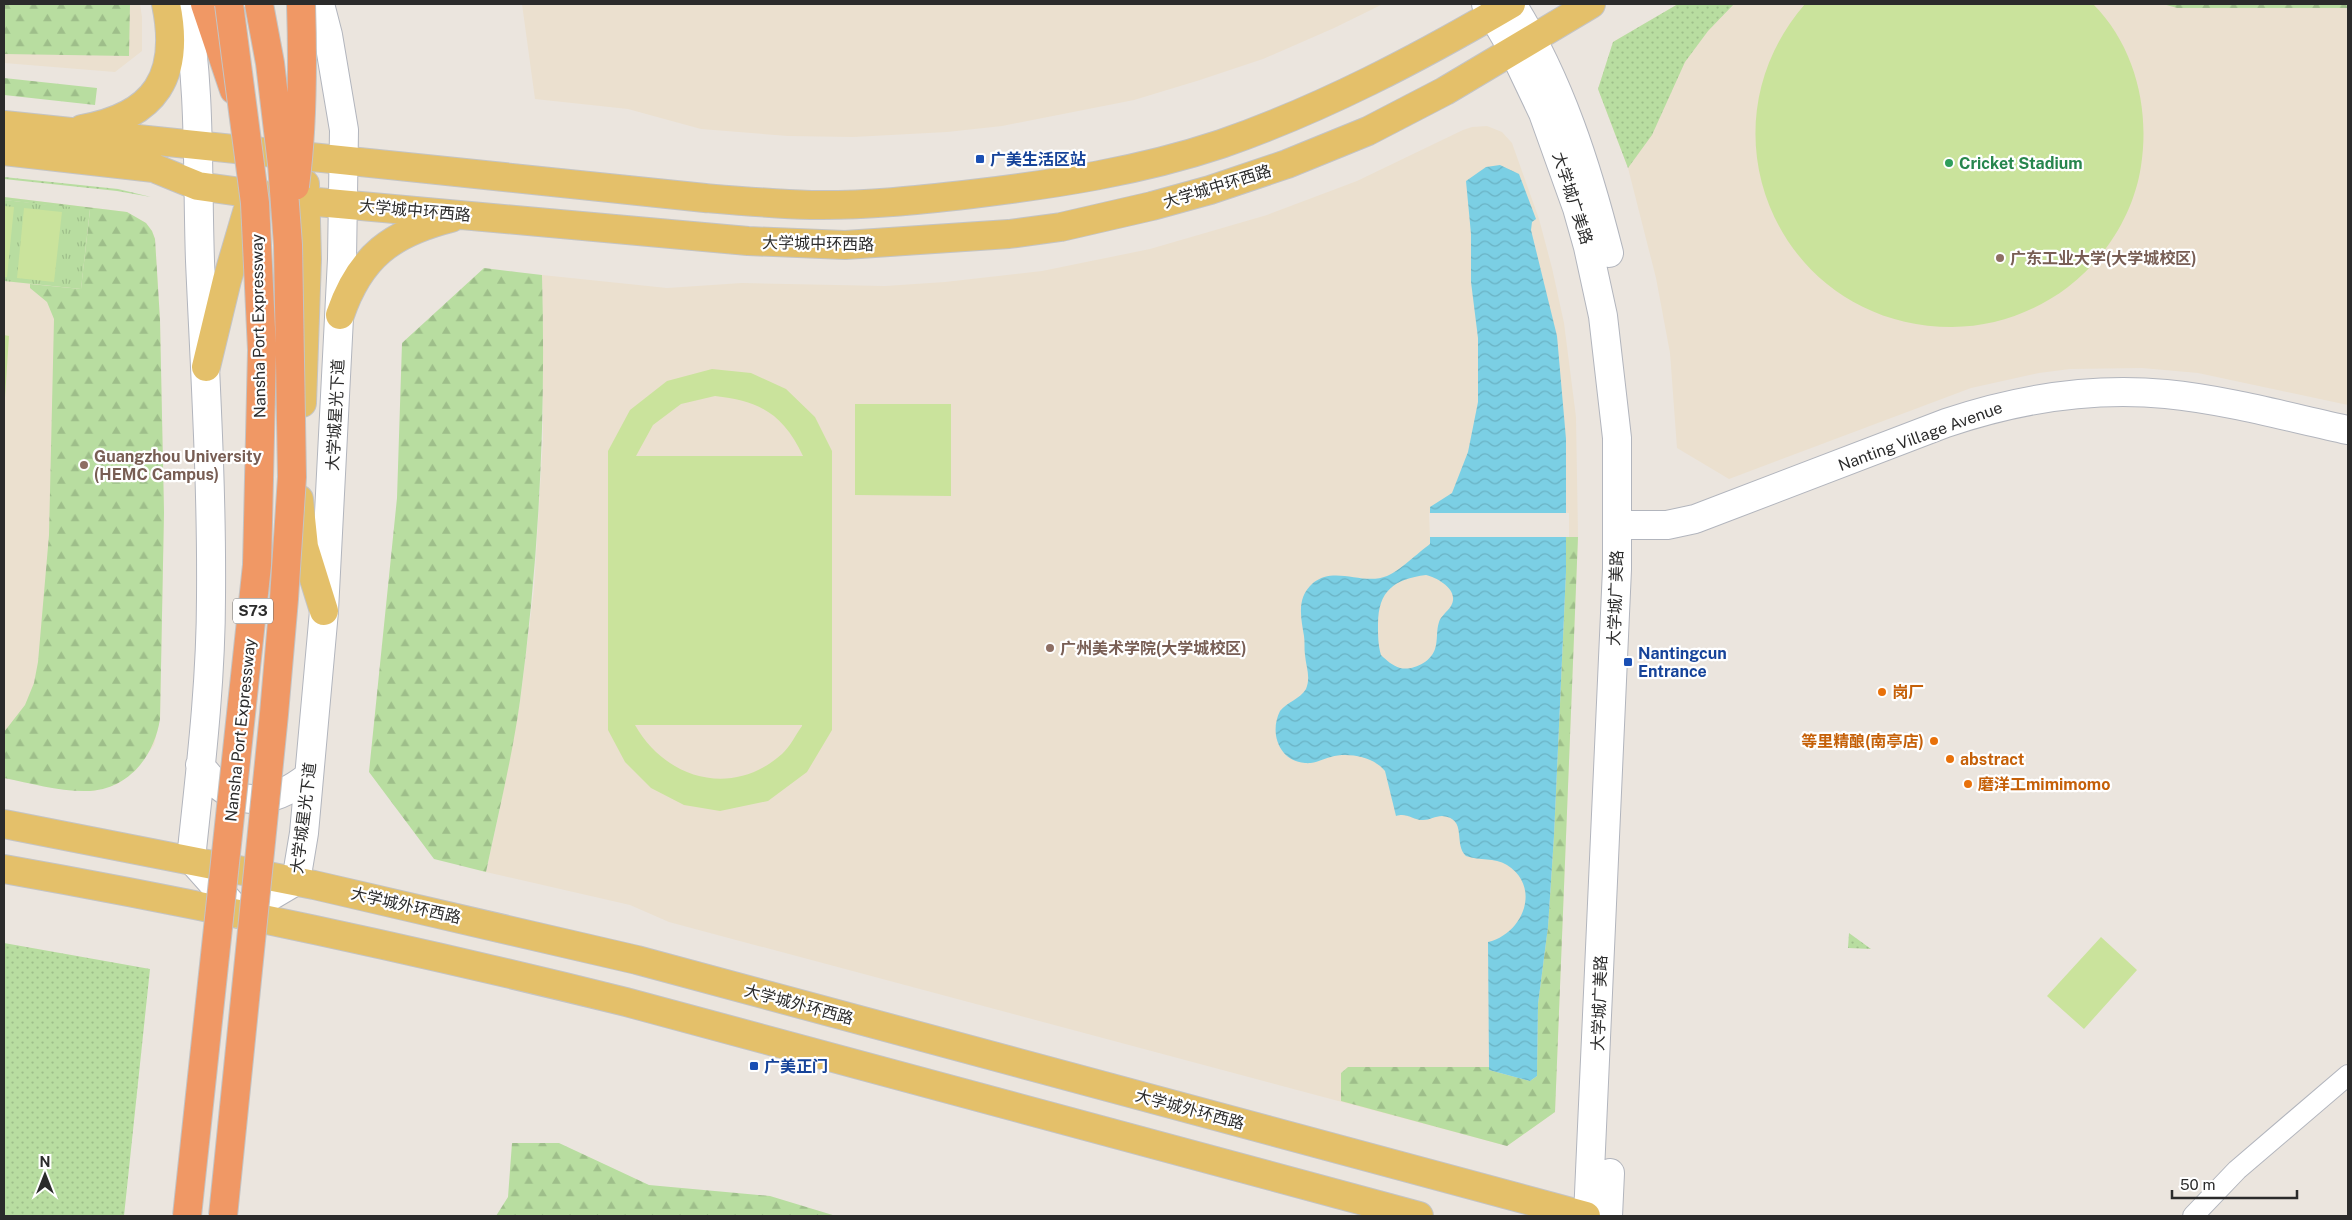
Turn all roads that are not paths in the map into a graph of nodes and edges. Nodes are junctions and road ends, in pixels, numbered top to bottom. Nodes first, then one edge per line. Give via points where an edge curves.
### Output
1 (166, 4) edge
2 (186, 4) edge
3 (205, 4) edge
4 (230, 4) edge
5 (240, 4) edge
6 (259, 4) edge
7 (294, 4) edge
8 (301, 4) edge
9 (320, 4) edge
10 (1591, 4) edge
11 (1500, 6) edge
12 (1523, 44) junction
13 (244, 120) junction
14 (4, 125) edge
15 (67, 132) junction
16 (200, 146) junction
17 (252, 150) junction
18 (4, 151) edge
19 (303, 156) junction
20 (345, 161) junction
21 (198, 186) junction
22 (252, 194) junction
23 (306, 201) junction
24 (343, 204) junction
25 (466, 214) junction
26 (288, 245) junction
27 (340, 315) junction
28 (206, 367) junction
29 (2348, 430) edge
30 (1626, 525) junction
31 (324, 611) junction
32 (200, 766) junction
33 (309, 776) junction
34 (4, 824) edge
35 (191, 859) junction
36 (4, 868) edge
37 (296, 881) junction
38 (240, 914) junction
39 (2348, 1075) edge
40 (1601, 1170) junction
41 (1543, 1205) junction
42 (187, 1216) edge
43 (223, 1216) edge
44 (1419, 1216) edge
45 (1587, 1216) edge
46 (1608, 1216) edge
47 (1627, 1216) edge
48 (2193, 1216) edge

1 - 15 main road via 171,54 164,80 155,93 133,111 116,119
2 - 16 main road via 196,79
3 - 13 highway, bridge
4 - 13 highway, Nansha Port Expressway / S73, bridge
5 - 17 main road
6 - 26 highway, Nansha Port Expressway / S73, bridge via 270,63
7 - 19 main road
8 - 26 highway, bridge via 303,76 300,142
9 - 20 main road, 大学城星光下道 via 341,111
10 - 12 main road, 大学城中环西路
11 - 12 main road, 大学城广美路
11 - 20 main road via 1417,56 1301,113 1220,144 1123,171 1059,183 868,203 794,204 658,194
12 - 25 main road, 大学城中环西路 via 1368,131 1287,164 1168,201 1061,226 932,240 811,244
12 - 30 main road, 大学城广美路 via 1564,167 1597,283 1609,352
13 - 42 highway, Nansha Port Expressway / S73, bridge via 255,203 262,350 257,565
14 - 15 main road
15 - 16 main road
16 - 17 main road
16 - 21 main road
17 - 19 main road
17 - 22 main road
18 - 21 main road, 大学城中环西路 via 154,168
19 - 20 main road
19 - 23 main road
20 - 24 main road, 大学城星光下道
21 - 22 main road, 大学城中环西路
21 - 28 main road
22 - 23 main road, 大学城中环西路
22 - 28 main road
23 - 24 main road, 大学城中环西路
23 - 31 main road via 306,325 299,506 304,547
24 - 25 main road, 大学城中环西路
24 - 27 main road, 大学城星光下道
25 - 27 main road via 413,230 380,250 356,278
26 - 43 highway, Nansha Port Expressway / S73, bridge via 292,477 284,599 253,940
27 - 31 main road, 大学城星光下道
28 - 32 main road via 211,597
29 - 30 main road, Nanting Village Avenue via 2165,394 2095,393 2037,399 1992,408 1946,423 1694,519 1667,525
30 - 40 main road, 大学城广美路
31 - 33 main road, 大学城星光下道
32 - 33 main road via 226,792 238,798 258,800 284,793
32 - 35 main road
33 - 37 main road, 大学城星光下道
34 - 35 main road, 大学城外环西路
35 - 37 main road, 大学城外环西路
35 - 38 main road
36 - 38 main road
37 - 38 main road, 大学城星光下道
37 - 41 main road, 大学城外环西路 via 637,960
38 - 44 main road via 420,952 616,1000
39 - 48 street via 2237,1170
40 - 41 main road via 1573,1195
40 - 45 main road, 大学城广美路
40 - 46 main road, 大学城广美路
40 - 47 main road
41 - 45 main road, 大学城外环西路

